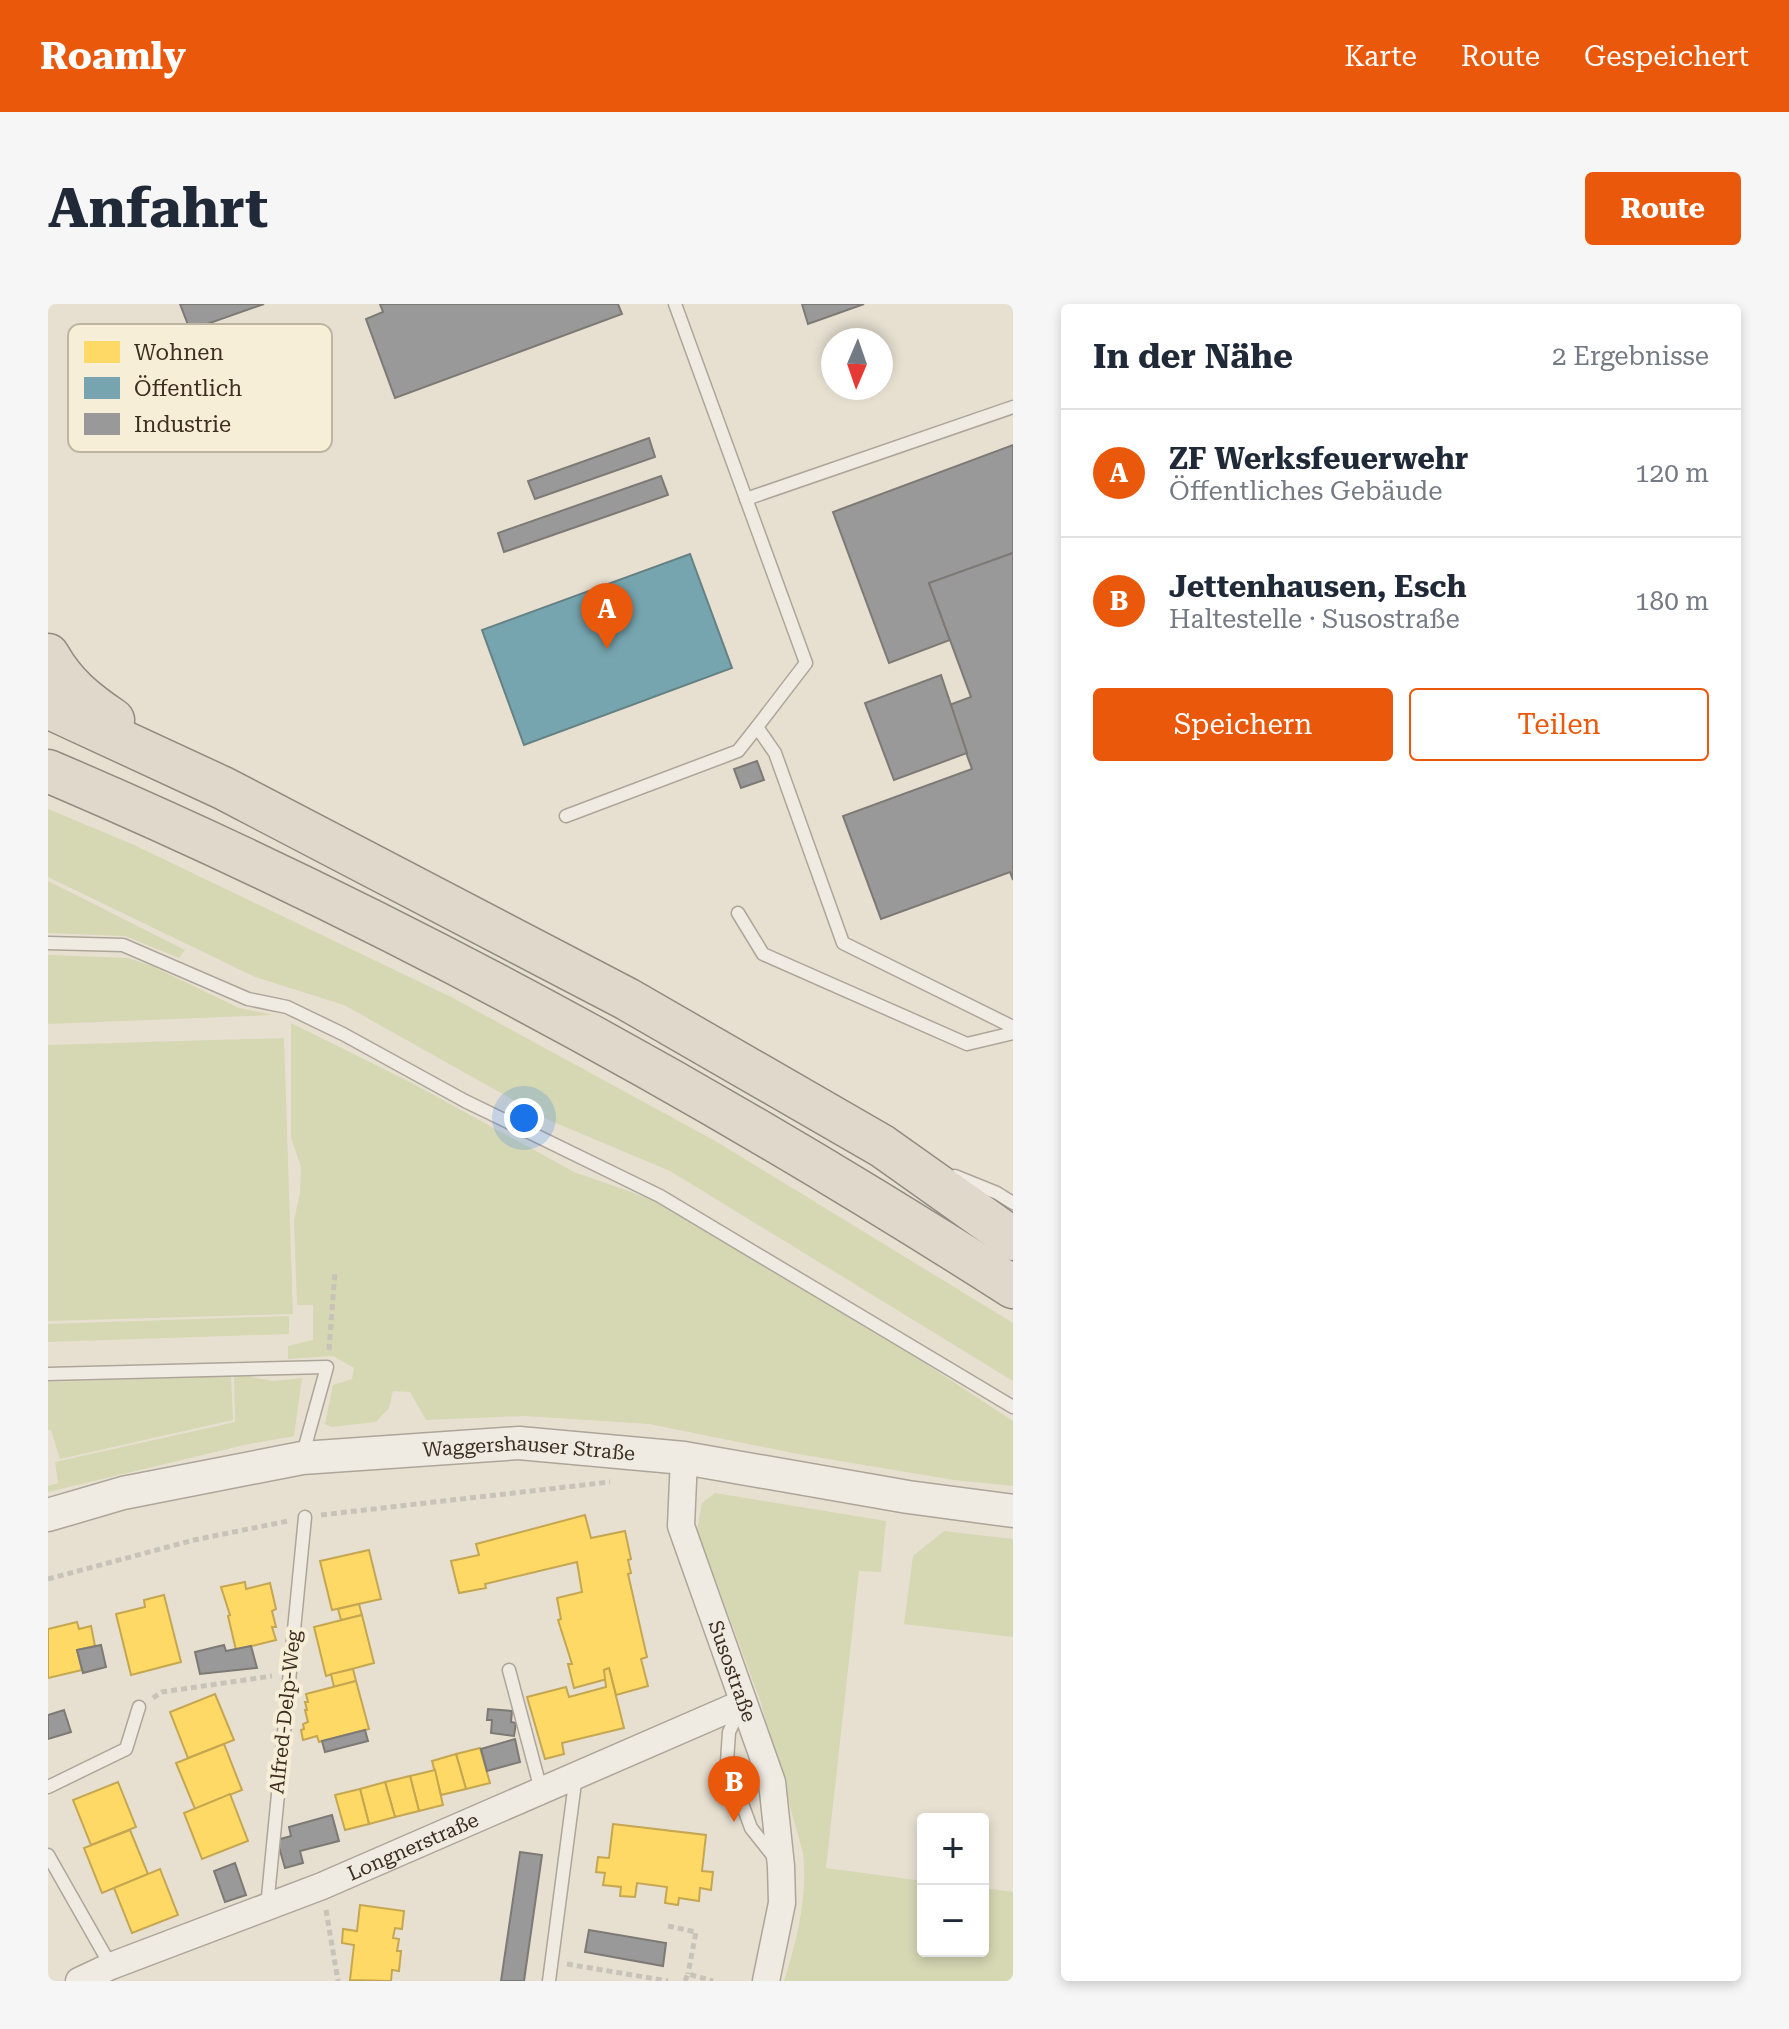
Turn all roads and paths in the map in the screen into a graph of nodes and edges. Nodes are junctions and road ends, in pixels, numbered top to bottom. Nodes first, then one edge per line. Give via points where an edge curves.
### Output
1 (675, 304) edge
2 (1013, 407) edge
3 (746, 499) junction
4 (48, 655) edge
5 (48, 707) edge
6 (757, 727) junction
7 (48, 771) edge
8 (223, 788) junction
9 (566, 816) dead end
10 (738, 913) dead end
11 (48, 943) edge
12 (1013, 1027) edge
13 (1013, 1033) edge
14 (882, 1146) junction
15 (1013, 1203) edge
16 (1013, 1239) edge
17 (335, 1271) dead end
18 (1013, 1287) edge
19 (327, 1367) junction
20 (48, 1374) edge
21 (1013, 1407) edge
22 (302, 1458) junction
23 (684, 1458) junction
24 (619, 1481) dead end
25 (1013, 1511) edge
26 (48, 1515) edge
27 (305, 1517) junction
28 (48, 1579) edge
29 (509, 1670) dead end
30 (288, 1674) junction
31 (743, 1703) junction
32 (139, 1707) joint
33 (576, 1775) junction
34 (48, 1787) edge
35 (541, 1790) junction
36 (48, 1855) edge
37 (781, 1866) junction
38 (322, 1886) junction
39 (267, 1907) junction
40 (668, 1926) dead end
41 (551, 1961) junction
42 (111, 1966) junction
43 (687, 1978) edge
44 (79, 1981) edge
45 (338, 1981) edge
46 (549, 1981) edge
47 (668, 1981) edge
48 (713, 1981) edge
49 (766, 1981) edge

1 - 3 lane
2 - 3 lane
3 - 6 lane via 806,663
4 - 8 highway via 61,678 89,704
5 - 8 highway
6 - 9 lane via 738,751
6 - 12 lane via 775,753 843,943
7 - 18 highway via 228,850 511,992 774,1139
8 - 14 highway via 614,992
10 - 13 lane via 763,954 937,1031 967,1044
11 - 21 lane via 123,945 329,1027 465,1101 660,1196
14 - 15 lane
14 - 16 highway
17 - 19 path
19 - 20 lane
19 - 22 lane
22 - 23 street, Waggershauser Straße via 519,1443
22 - 26 street, Waggershauser Straße via 123,1493
23 - 25 street, Waggershauser Straße
23 - 31 street, Susostraße via 681,1526
24 - 27 path
27 - 28 path
27 - 30 lane, Alfred-Delp-Weg
29 - 35 lane
30 - 32 path via 162,1692
30 - 39 lane, Alfred-Delp-Weg
31 - 33 street, Longnerstraße
31 - 37 street, Susostraße via 772,1782
31 - 37 lane via 729,1732 727,1762 751,1828
32 - 34 lane via 126,1749
33 - 35 street, Longnerstraße
33 - 41 lane
35 - 38 street, Longnerstraße
36 - 42 lane
37 - 49 street, Susostraße via 782,1903
38 - 39 street, Longnerstraße
38 - 45 path
39 - 42 street, Longnerstraße
40 - 43 path via 696,1932
41 - 46 lane
41 - 47 path
42 - 44 street, Longnerstraße
43 - 48 path

